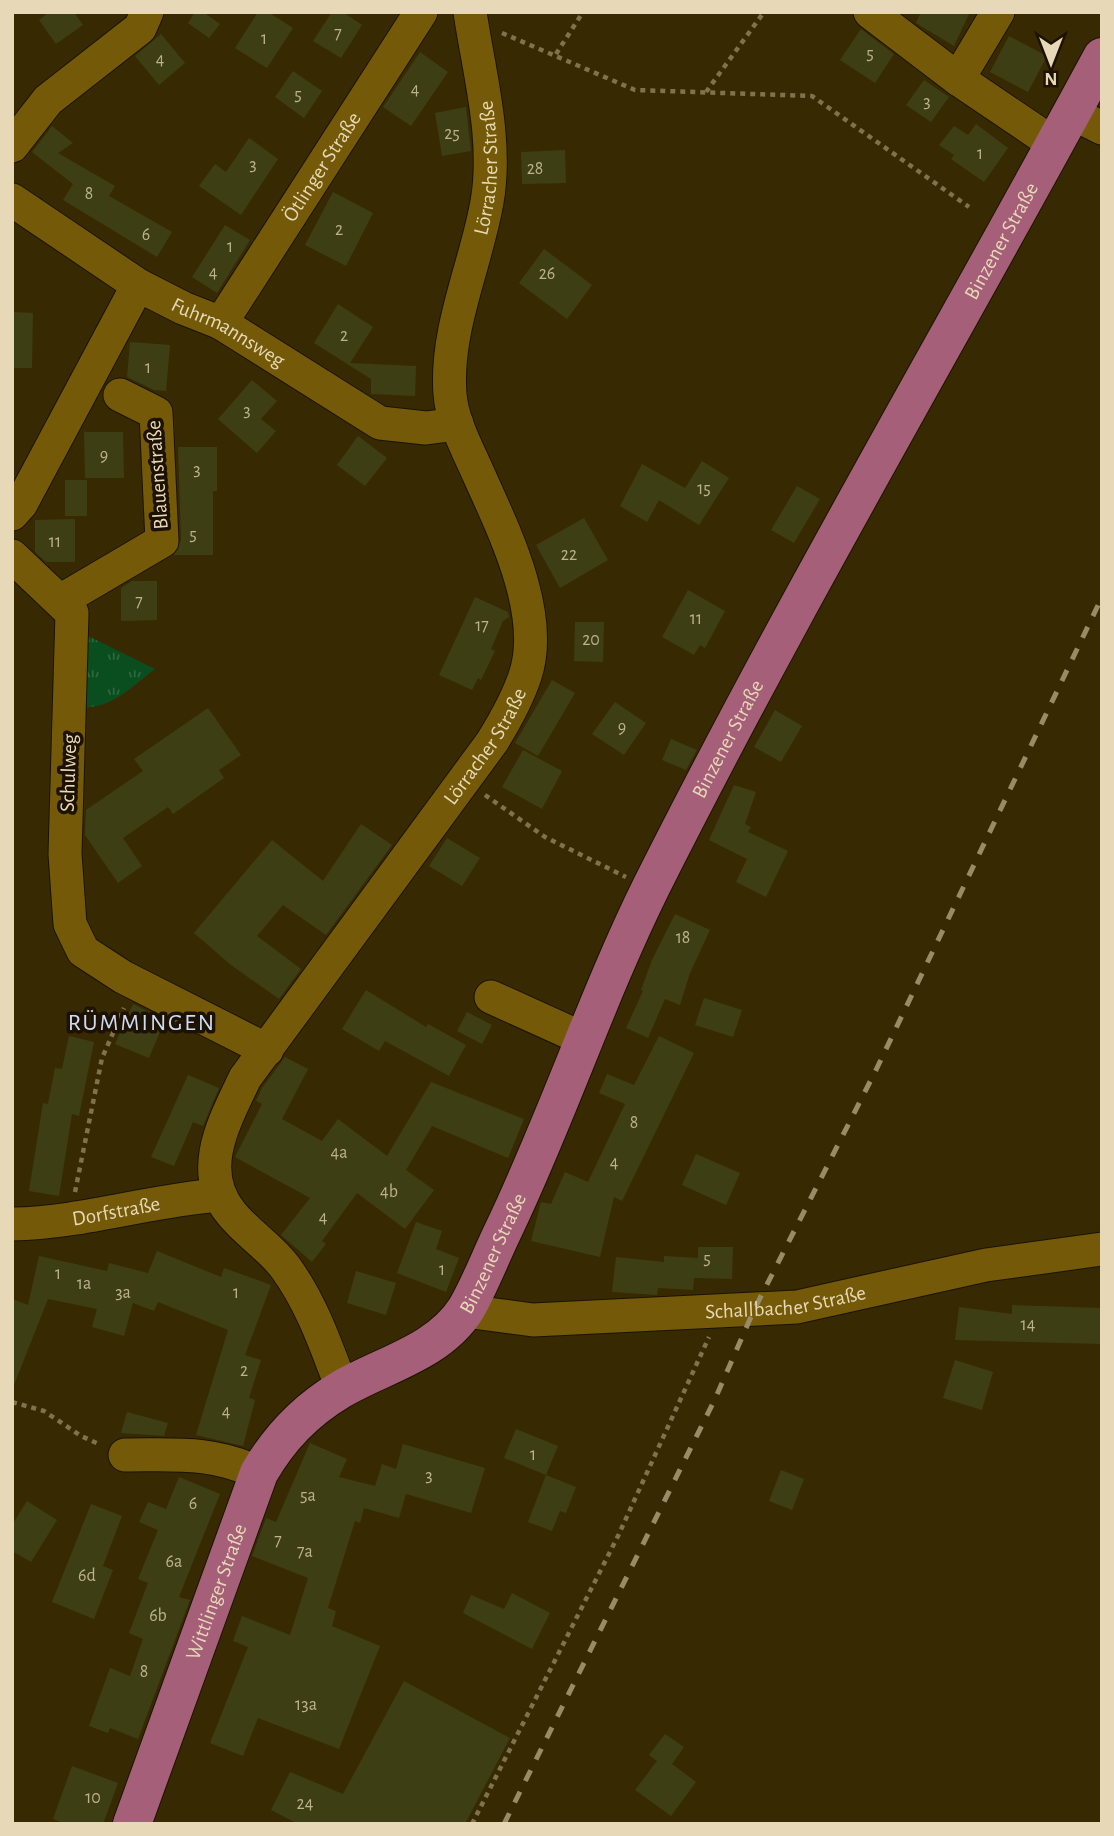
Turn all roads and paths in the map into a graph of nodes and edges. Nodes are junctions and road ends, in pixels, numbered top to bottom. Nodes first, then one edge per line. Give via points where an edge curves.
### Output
1 (147, 12) edge
2 (421, 12) edge
3 (583, 12) edge
4 (764, 12) edge
5 (870, 12) edge
6 (998, 12) edge
7 (472, 22) edge
8 (556, 54) junction
9 (1102, 57) edge
10 (958, 79) junction
11 (706, 93) junction
12 (1076, 128) edge
13 (12, 146) edge
14 (12, 200) edge
15 (969, 207) dead end
16 (138, 285) junction
17 (221, 323) junction
18 (120, 395) dead end
19 (457, 424) junction
20 (12, 514) edge
21 (12, 556) edge
22 (60, 601) junction
23 (464, 780) junction
24 (650, 889) junction
25 (135, 983) junction
26 (491, 997) dead end
27 (586, 1040) junction
28 (267, 1049) junction
29 (220, 1195) junction
30 (70, 1220) junction
31 (12, 1224) edge
32 (1102, 1249) edge
33 (721, 1310) junction
34 (464, 1311) junction
35 (342, 1388) junction
36 (12, 1402) edge
37 (125, 1455) joint
38 (259, 1473) junction
39 (132, 1824) edge
40 (472, 1824) edge

1 - 13 street via 140,28 48,100
2 - 17 street, Ötlinger Straße
3 - 8 path
4 - 11 path
5 - 10 street
6 - 10 street
7 - 8 path
7 - 19 street, Lörracher Straße via 490,157 487,200 449,360 450,397
8 - 11 path via 635,90
9 - 12 main road, Binzener Straße
10 - 12 street
11 - 15 path via 812,96
12 - 24 main road, Binzener Straße via 743,706
14 - 16 street, Fuhrmannsweg
16 - 17 street, Fuhrmannsweg
16 - 20 street
17 - 19 street, Fuhrmannsweg via 380,423 426,428
18 - 22 street, Blauenstraße via 156,413 162,541
19 - 23 street, Lörracher Straße via 510,545 531,640 526,674 512,708
21 - 22 street, Schulweg
22 - 25 street, Schulweg via 72,613 65,854 70,924 83,951
23 - 24 path via 545,837
23 - 28 street, Lörracher Straße
24 - 27 main road, Binzener Straße
25 - 28 street, Schulweg
25 - 30 path via 102,1058
26 - 27 street
27 - 34 main road, Binzener Straße via 517,1202
28 - 29 street, Lörracher Straße via 245,1078 225,1121 214,1166
29 - 30 street, Dorfstraße
29 - 35 street, Lörracher Straße via 304,1295
30 - 31 street, Dorfstraße
32 - 33 street, Schallbacher Straße via 986,1265 797,1307
33 - 34 street, Schallbacher Straße via 533,1320
33 - 40 path via 618,1536
34 - 35 main road, Binzener Straße via 443,1334 412,1355
35 - 38 main road, Wittlinger Straße via 294,1424
36 - 37 path via 44,1411 81,1436
37 - 38 street via 204,1454
38 - 39 main road, Wittlinger Straße

